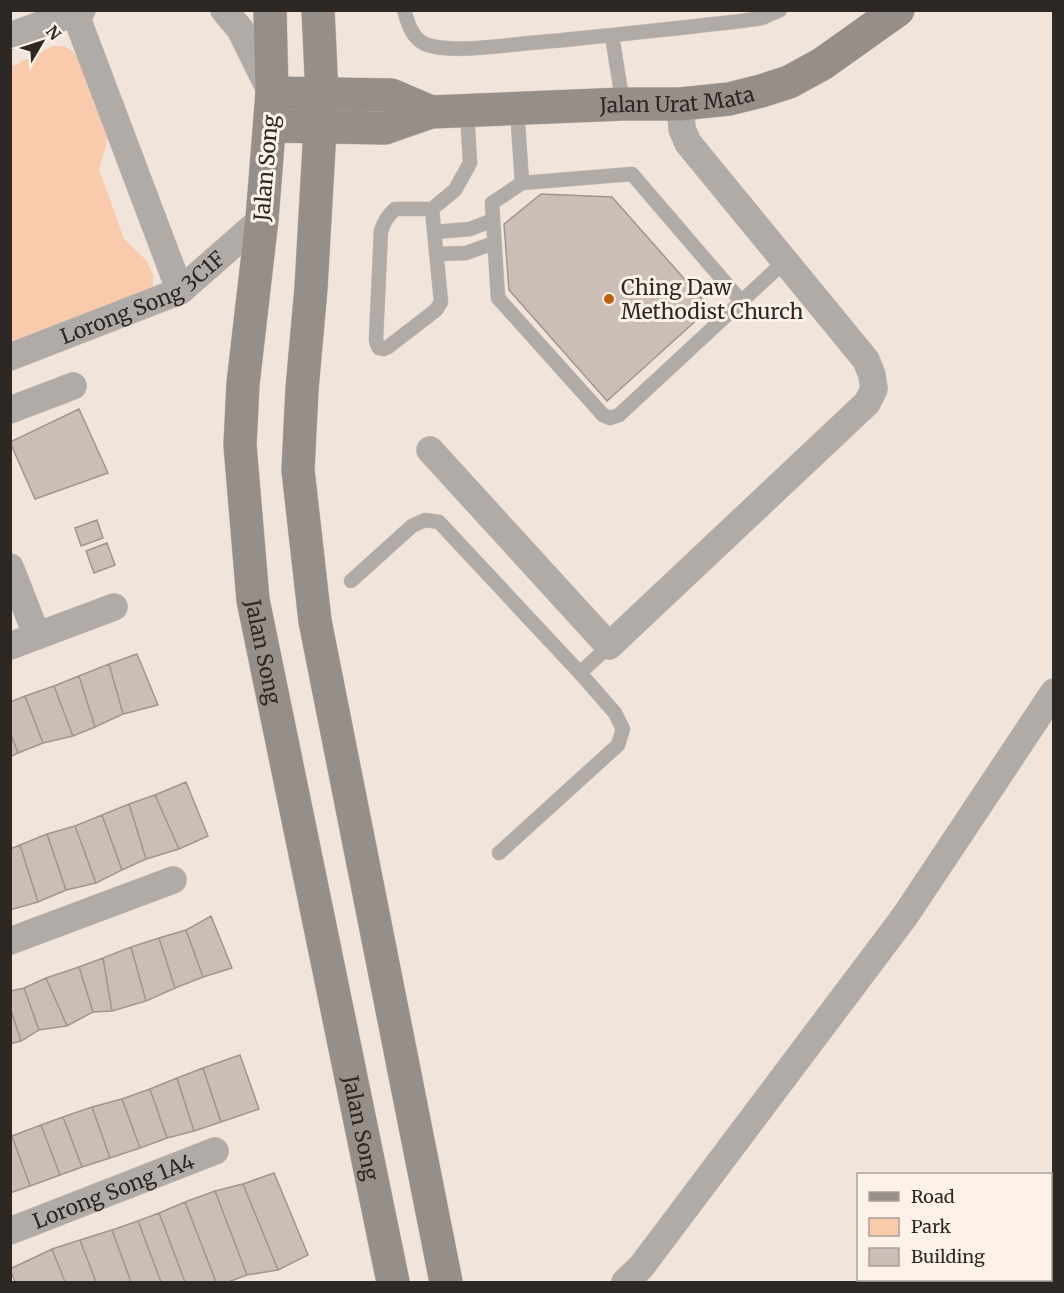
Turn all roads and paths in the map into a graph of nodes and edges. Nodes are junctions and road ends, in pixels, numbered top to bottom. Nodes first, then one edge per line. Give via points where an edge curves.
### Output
1 (224, 10) edge
2 (270, 10) edge
3 (318, 10) edge
4 (404, 10) edge
5 (780, 10) edge
6 (898, 10) edge
7 (78, 12) edge
8 (10, 36) edge
9 (612, 36) junction
10 (272, 93) junction
11 (322, 94) junction
12 (623, 104) junction
13 (680, 104) junction
14 (517, 108) junction
15 (467, 109) junction
16 (431, 112) junction
17 (270, 126) junction
18 (320, 127) junction
19 (522, 183) junction
20 (432, 209) junction
21 (262, 219) junction
22 (493, 220) junction
23 (435, 232) junction
24 (494, 243) junction
25 (437, 254) junction
26 (785, 261) junction
27 (180, 291) junction
28 (741, 301) junction
29 (10, 357) edge
30 (73, 386) dead end
31 (10, 410) edge
32 (430, 450) dead end
33 (10, 567) edge
34 (351, 581) dead end
35 (114, 607) dead end
36 (37, 636) junction
37 (10, 646) edge
38 (609, 646) junction
39 (580, 673) junction
40 (1053, 692) edge
41 (499, 853) dead end
42 (173, 880) dead end
43 (10, 941) edge
44 (215, 1151) dead end
45 (10, 1231) edge
46 (393, 1282) edge
47 (446, 1282) edge
48 (625, 1282) edge

1 - 10 street via 240,29
2 - 10 main road, Jalan Song
3 - 11 main road
4 - 9 lane via 415,37 439,48
5 - 9 lane via 762,18
6 - 13 main road, Jalan Urat Mata via 822,64 789,82 729,99
7 - 8 street
7 - 27 street
9 - 12 lane
10 - 11 main road, Jalan Urat Mata
10 - 17 main road, Jalan Song
11 - 16 main road, Jalan Urat Mata via 392,95
11 - 18 main road
12 - 13 main road, Jalan Urat Mata
12 - 14 main road, Jalan Urat Mata
13 - 26 street via 688,144
14 - 15 main road, Jalan Urat Mata
14 - 19 lane
15 - 16 main road, Jalan Urat Mata
15 - 20 lane via 470,163 455,190
16 - 18 main road, Jalan Urat Mata via 385,128
17 - 18 main road, Jalan Urat Mata
17 - 21 main road, Jalan Song
18 - 47 main road via 298,470 315,621
19 - 22 lane via 492,203
19 - 28 lane via 632,174
20 - 23 lane
20 - 25 lane via 395,209 383,223 376,339 379,348 388,347 441,302
21 - 27 street, Lorong Song 3C1F
21 - 46 main road, Jalan Song via 240,445 253,600
22 - 23 lane via 470,229
22 - 24 lane
23 - 25 lane
24 - 25 lane via 466,253
24 - 28 lane via 498,297 603,415 610,418 619,415
26 - 28 lane
26 - 38 street via 866,360 874,389 856,414
27 - 29 street, Lorong Song 3C1F
30 - 31 street
32 - 38 street
33 - 36 street
34 - 39 lane via 412,526 425,520 439,522
35 - 36 street
36 - 37 street
38 - 39 lane
39 - 41 lane via 615,713 623,729 618,745
40 - 48 street via 905,916
42 - 43 street
44 - 45 street, Lorong Song 1A4

